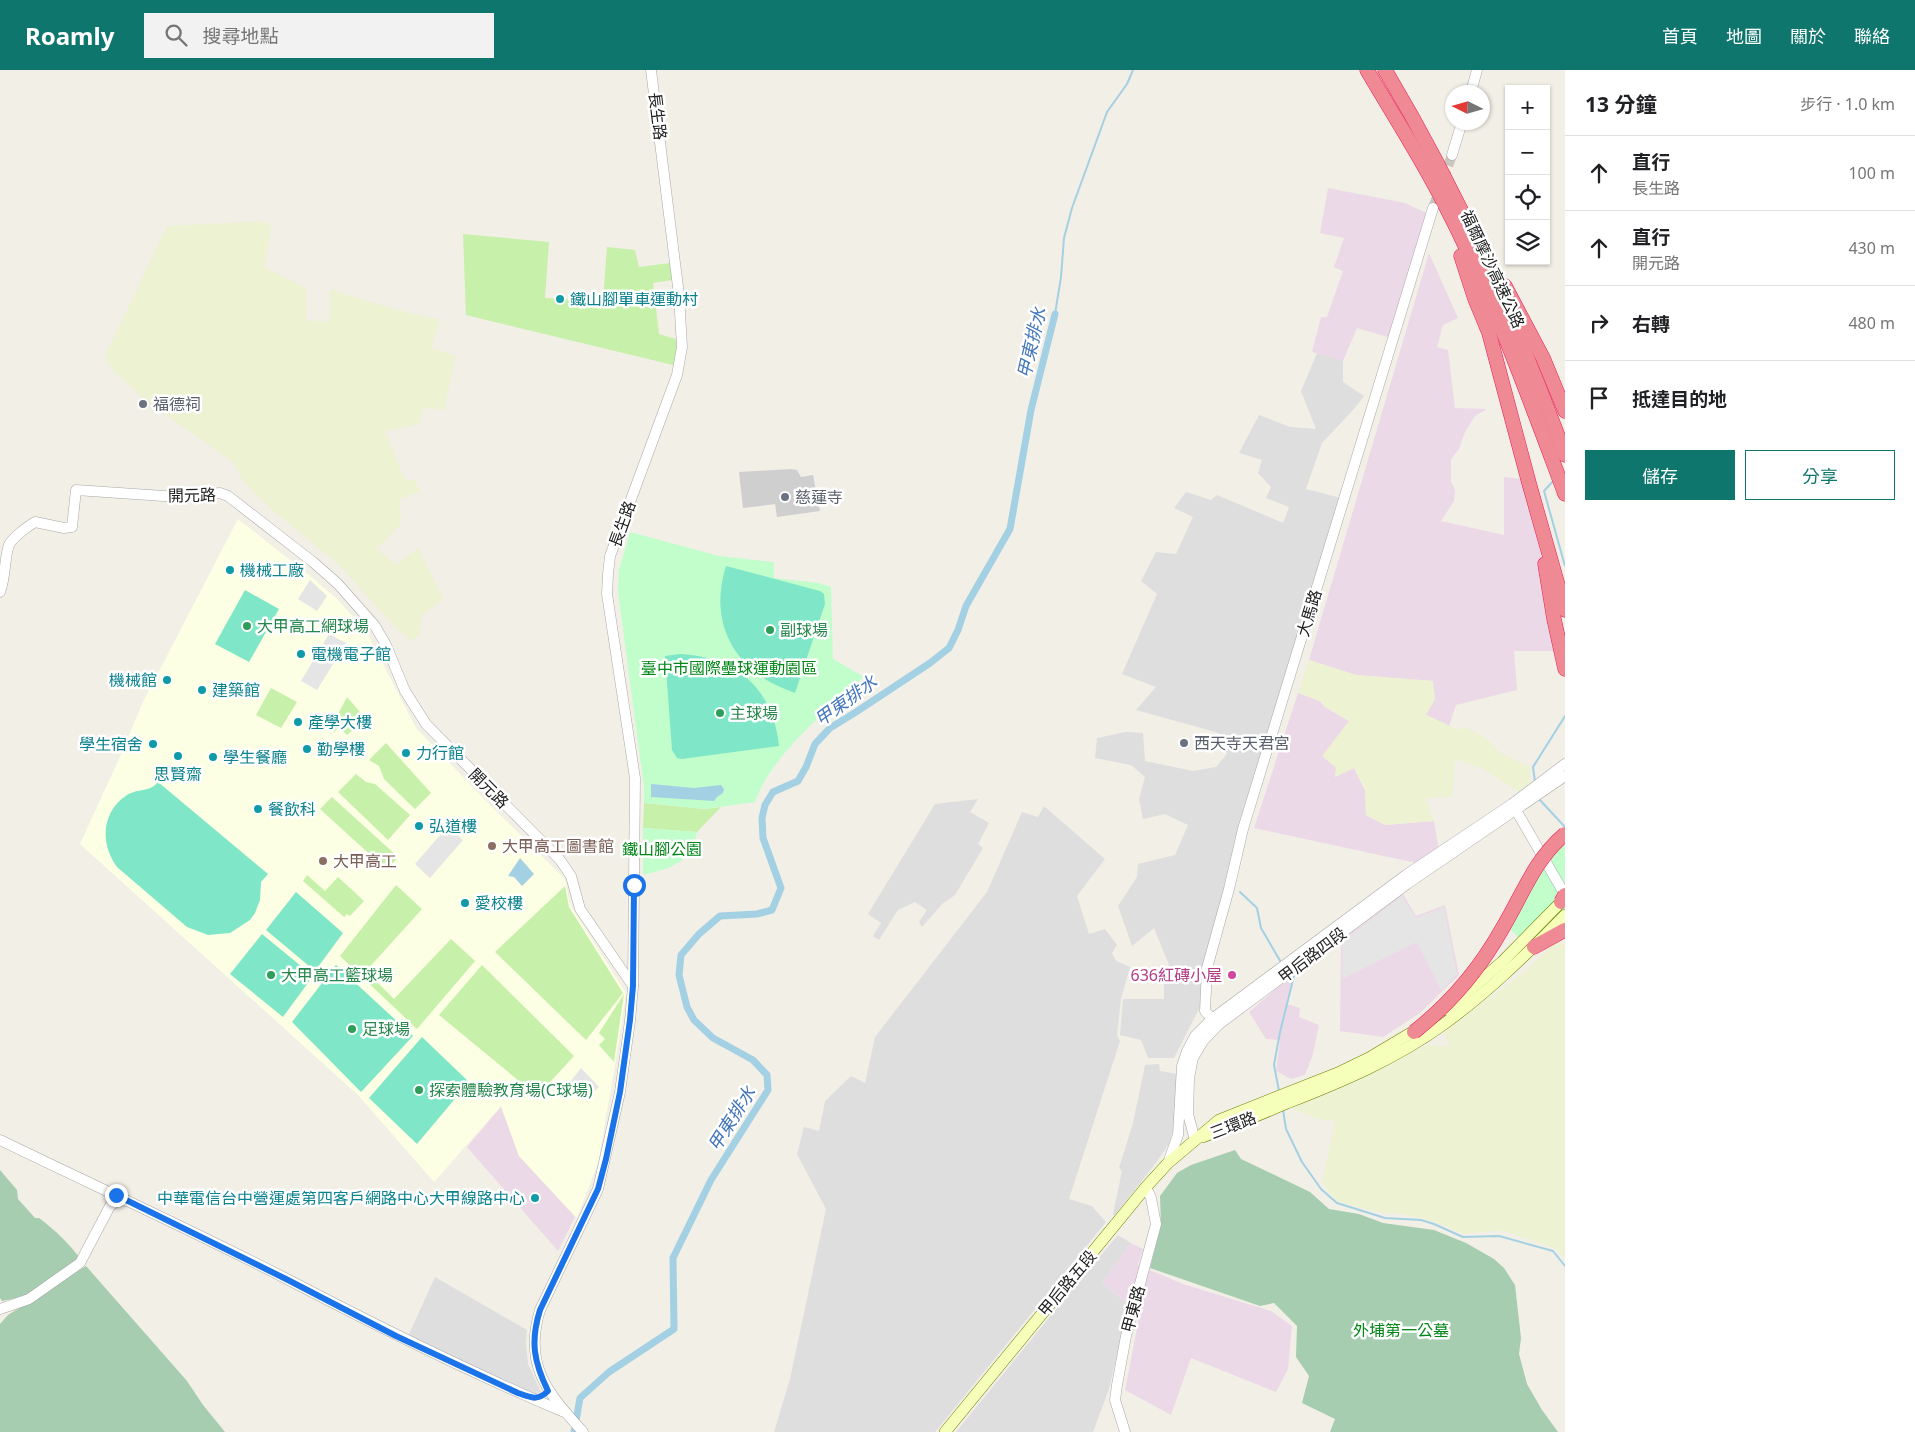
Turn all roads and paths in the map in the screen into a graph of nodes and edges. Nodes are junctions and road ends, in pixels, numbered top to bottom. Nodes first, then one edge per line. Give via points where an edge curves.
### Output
1 (651, 70) edge
2 (1367, 70) edge
3 (1385, 70) edge
4 (1477, 70) edge
5 (1473, 85) edge
6 (1460, 130) edge
7 (1452, 155) tunnel mouth
8 (1438, 204) junction
9 (1470, 227) junction
10 (1565, 411) edge
11 (1565, 455) edge
12 (1529, 483) junction
13 (1565, 494) edge
14 (0, 592) edge
15 (1565, 610) edge
16 (1565, 669) edge
17 (1565, 764) edge
18 (1565, 776) edge
19 (1541, 787) junction
20 (1514, 807) junction
21 (1565, 834) edge
22 (1564, 901) edge
23 (1565, 930) edge
24 (1534, 947) junction
25 (633, 986) junction
26 (1215, 1022) junction
27 (1414, 1032) junction
28 (1180, 1115) junction
29 (1214, 1129) junction
30 (0, 1140) edge
31 (1195, 1140) junction
32 (1168, 1163) junction
33 (1146, 1187) junction
34 (128, 1201) junction
35 (0, 1309) edge
36 (548, 1391) junction
37 (532, 1399) junction
38 (568, 1416) junction
39 (583, 1432) edge
40 (945, 1432) edge
41 (1125, 1432) edge

1 - 25 street, 長生路 via 683,338 677,375 620,526 608,574 607,594 635,778
2 - 8 highway, 福爾摩沙高速公路
3 - 9 highway, 福爾摩沙高速公路 via 1419,127
4 - 5 street
6 - 7 street
8 - 12 highway via 1490,333
8 - 13 highway, 福爾摩沙高速公路 via 1485,289
8 - 26 street, 大馬路 via 1243,829 1207,968 1205,1010
9 - 10 highway via 1516,305
9 - 11 highway, 福爾摩沙高速公路 via 1522,342
12 - 15 highway
12 - 16 highway
14 - 25 street, 開元路 via 5,580 9,545 17,534 35,522 64,528 72,526 76,490 178,497 220,493 228,496 338,584 375,626 406,692 426,724 560,860 571,876 580,909
17 - 19 street
18 - 19 street
19 - 20 street, 甲后路四段
20 - 22 street
20 - 26 street, 甲后路四段 via 1406,876
21 - 27 highway, bridge via 1542,857 1504,927 1473,975 1454,998
22 - 24 main road, 三環路
22 - 27 main road, 三環路, bridge via 1473,989
23 - 24 highway
24 - 29 main road, 三環路 via 1443,1025 1398,1053 1342,1082
25 - 36 street via 620,1092 598,1189 534,1329 536,1361
26 - 28 street, 甲后路四段 via 1195,1036 1187,1051 1182,1066
26 - 31 street, 甲后路四段 via 1193,1058 1189,1078 1188,1114
27 - 29 main road, 三環路 via 1340,1072 1230,1114
28 - 31 street
28 - 32 street, 甲后路四段 via 1178,1135
29 - 31 main road, 三環路
30 - 34 street
31 - 32 main road, 甲后路五段
32 - 33 main road, 甲后路五段
33 - 40 main road, 甲后路五段
33 - 41 street, 甲東路 via 1156,1224 1116,1385 1115,1400
34 - 35 street via 118,1200 110,1206 80,1263 29,1299
34 - 37 street via 396,1336
36 - 37 street
36 - 38 street
37 - 38 street
38 - 39 street

